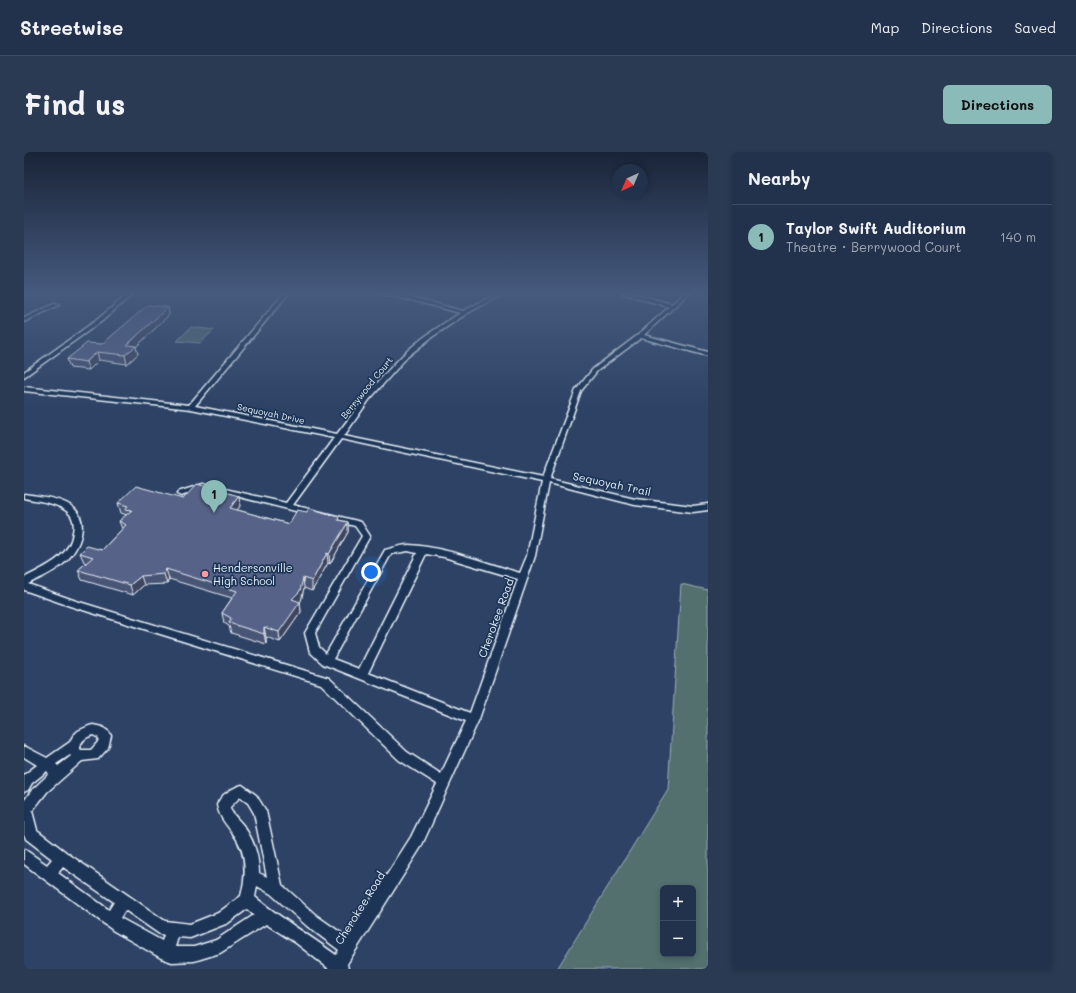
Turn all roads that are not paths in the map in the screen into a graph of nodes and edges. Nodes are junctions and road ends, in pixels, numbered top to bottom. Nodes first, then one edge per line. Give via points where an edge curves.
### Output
1 (85, 331) edge
2 (255, 331) edge
3 (437, 331) edge
4 (645, 331) edge
5 (640, 336) junction
6 (708, 354) edge
7 (24, 375) edge
8 (24, 389) edge
9 (191, 407) junction
10 (339, 437) junction
11 (512, 472) joint
12 (546, 480) junction
13 (181, 494) dead end
14 (24, 496) edge
15 (288, 506) junction
16 (708, 508) edge
17 (423, 550) junction
18 (524, 577) junction
19 (24, 582) edge
20 (24, 586) edge
21 (327, 660) junction
22 (362, 674) junction
23 (473, 718) junction
24 (24, 751) edge
25 (47, 764) junction
26 (59, 774) junction
27 (25, 780) edge
28 (444, 782) junction
29 (40, 789) junction
30 (24, 856) edge
31 (62, 858) junction
32 (48, 875) junction
33 (253, 877) junction
34 (276, 889) junction
35 (247, 900) junction
36 (123, 901) junction
37 (266, 916) junction
38 (110, 920) junction
39 (173, 929) junction
40 (349, 948) junction
41 (166, 953) junction
42 (338, 968) edge

1 - 7 street
2 - 9 street
3 - 10 street, Berrywood Court via 405,356 367,399
4 - 5 street, Cherokee Road
5 - 6 street
5 - 12 street, Cherokee Road via 605,361 578,391
8 - 9 street, Sequoyah Drive
9 - 10 street, Sequoyah Drive
10 - 11 street, Sequoyah Drive
10 - 15 street, Berrywood Court
11 - 12 street, Sequoyah Trail
12 - 16 street, Sequoyah Trail via 635,502 693,509
12 - 18 street, Cherokee Road via 531,556
13 - 15 street via 203,486
14 - 19 street via 68,508 77,517 78,524 76,541 61,561
15 - 21 street via 358,524 366,536 310,633 314,649
17 - 18 street
17 - 21 street via 408,548 388,552
17 - 22 street
18 - 23 street, Cherokee Road
20 - 28 street via 73,604 325,681 403,756
21 - 22 street
22 - 23 street
23 - 28 street, Cherokee Road
24 - 25 street
25 - 26 street
25 - 26 street via 76,751
25 - 27 street
26 - 29 street
27 - 29 street
28 - 40 street, Cherokee Road via 416,842
29 - 31 street via 25,810 31,834
30 - 32 street
31 - 32 street
31 - 36 street
32 - 38 street
33 - 34 street
33 - 34 street via 252,859 247,844 224,815 223,805 234,794 242,791 252,799 260,811
33 - 35 street
34 - 40 street via 312,921
35 - 37 street
35 - 39 street via 223,918 190,931
36 - 38 street
36 - 39 street via 163,928
37 - 41 street via 220,946 194,954
37 - 42 street via 301,938
38 - 41 street
39 - 41 street
40 - 42 street, Cherokee Road

